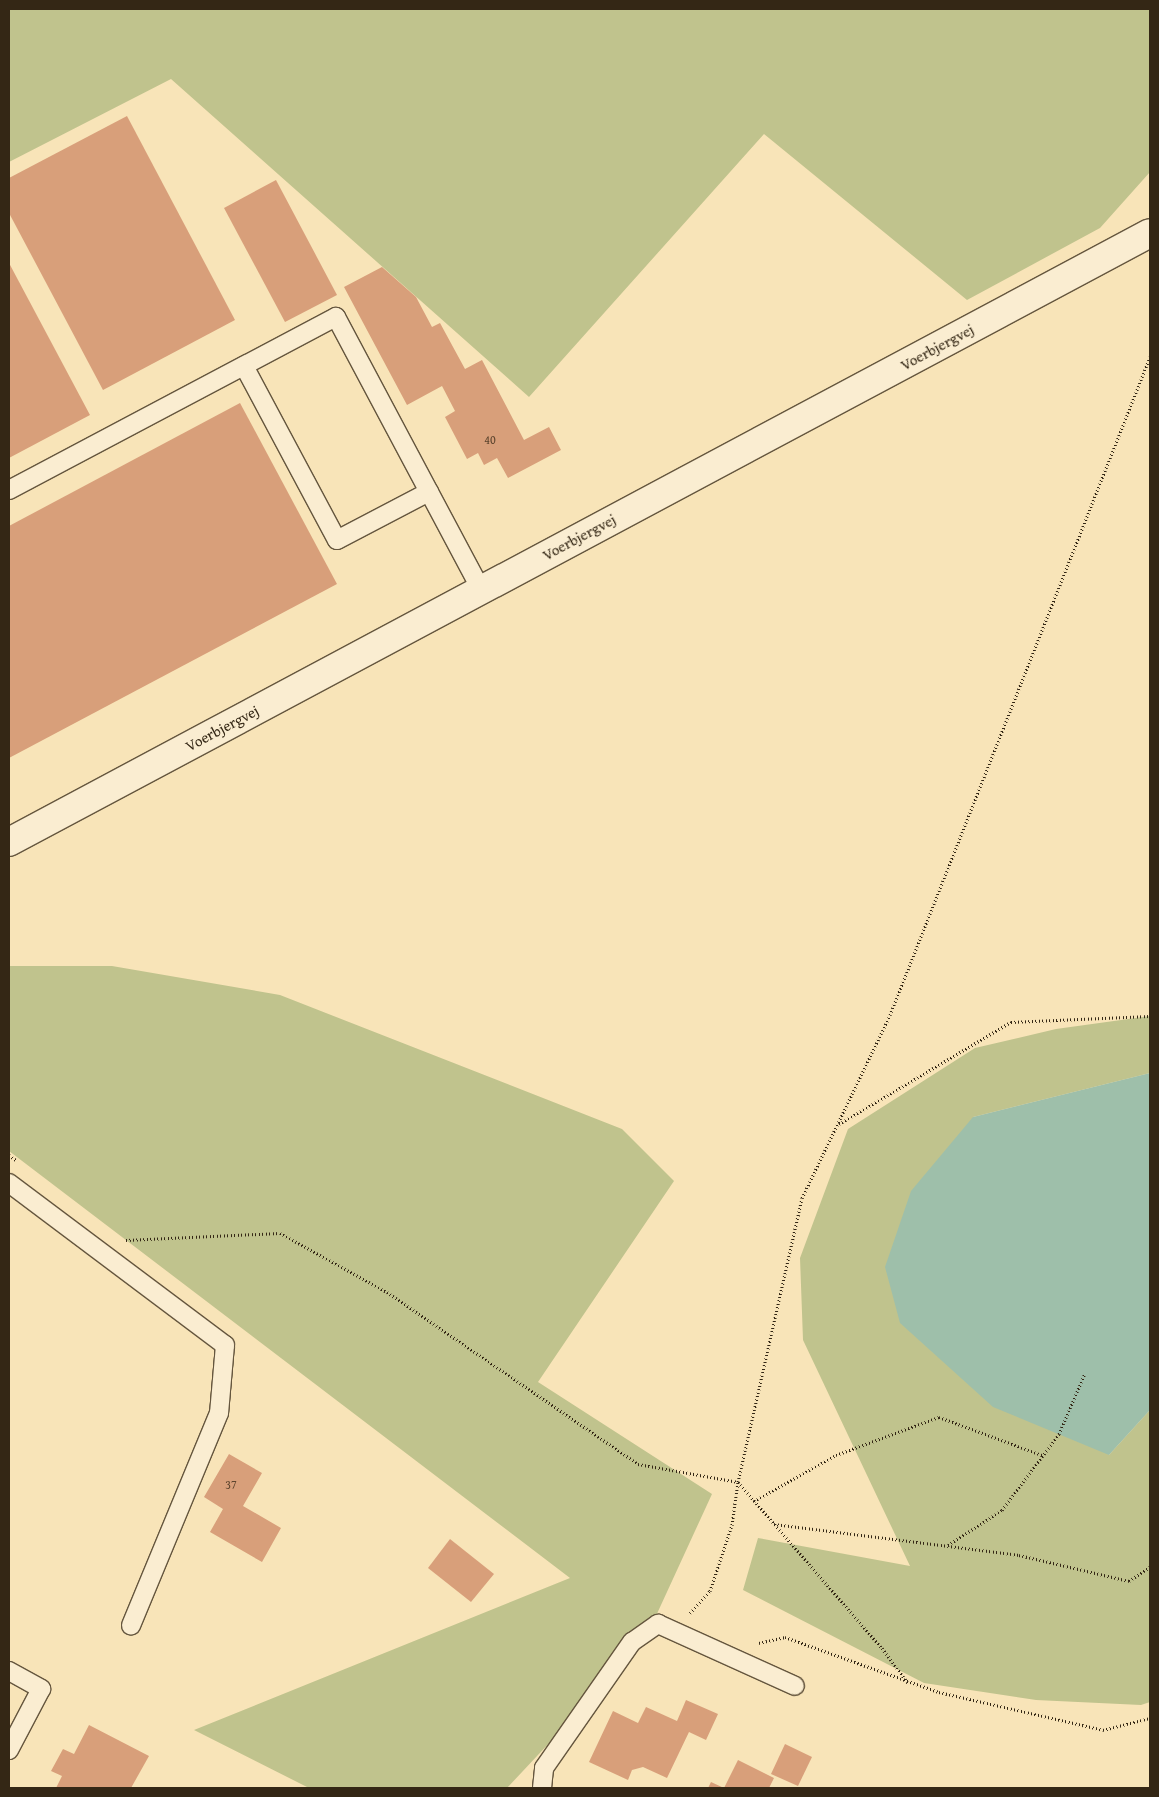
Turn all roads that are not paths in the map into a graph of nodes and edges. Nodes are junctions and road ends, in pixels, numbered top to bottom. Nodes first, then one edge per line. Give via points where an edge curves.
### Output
1 (1150, 233) edge
2 (244, 366) junction
3 (9, 490) edge
4 (429, 492) junction
5 (481, 590) junction
6 (9, 842) edge
7 (9, 1183) edge
8 (131, 1625) dead end
9 (9, 1671) edge
10 (796, 1686) dead end
11 (9, 1750) edge
12 (542, 1788) edge

1 - 5 street, Voerbjergvej
2 - 3 lane
2 - 4 lane via 337,540
2 - 4 lane via 336,317
4 - 5 lane
5 - 6 street, Voerbjergvej
7 - 8 lane via 226,1345 219,1413
9 - 11 lane via 41,1688
10 - 12 lane via 658,1624 632,1642 544,1768

